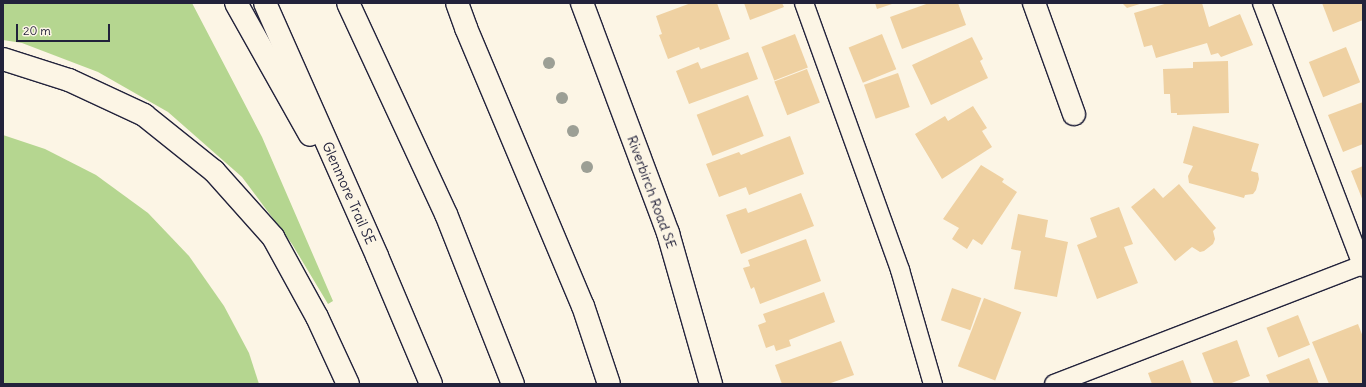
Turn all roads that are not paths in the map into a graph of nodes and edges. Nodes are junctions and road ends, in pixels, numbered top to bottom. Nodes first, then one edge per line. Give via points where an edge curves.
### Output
1 (236, 3) edge
2 (265, 3) edge
3 (348, 3) edge
4 (450, 3) edge
5 (457, 3) edge
6 (582, 3) edge
7 (804, 3) edge
8 (1034, 3) edge
9 (1262, 3) edge
10 (466, 28) junction
11 (3, 59) edge
12 (1074, 114) dead end
13 (378, 256) junction
14 (1363, 266) edge
15 (348, 384) edge
16 (431, 384) edge
17 (513, 384) edge
18 (609, 384) edge
19 (712, 384) edge
20 (933, 384) edge
21 (1054, 384) edge

1 - 13 main road
2 - 13 main road, Glenmore Trail SE
3 - 17 main road via 446,214
4 - 10 main road
5 - 10 main road
6 - 19 main road, Riverbirch Road SE via 668,233
7 - 20 lane via 900,270
8 - 12 main road
9 - 14 lane
10 - 18 main road via 583,306
11 - 15 main road via 69,80 144,115 214,171 273,237 317,317
13 - 16 main road, Glenmore Trail SE
14 - 21 lane

